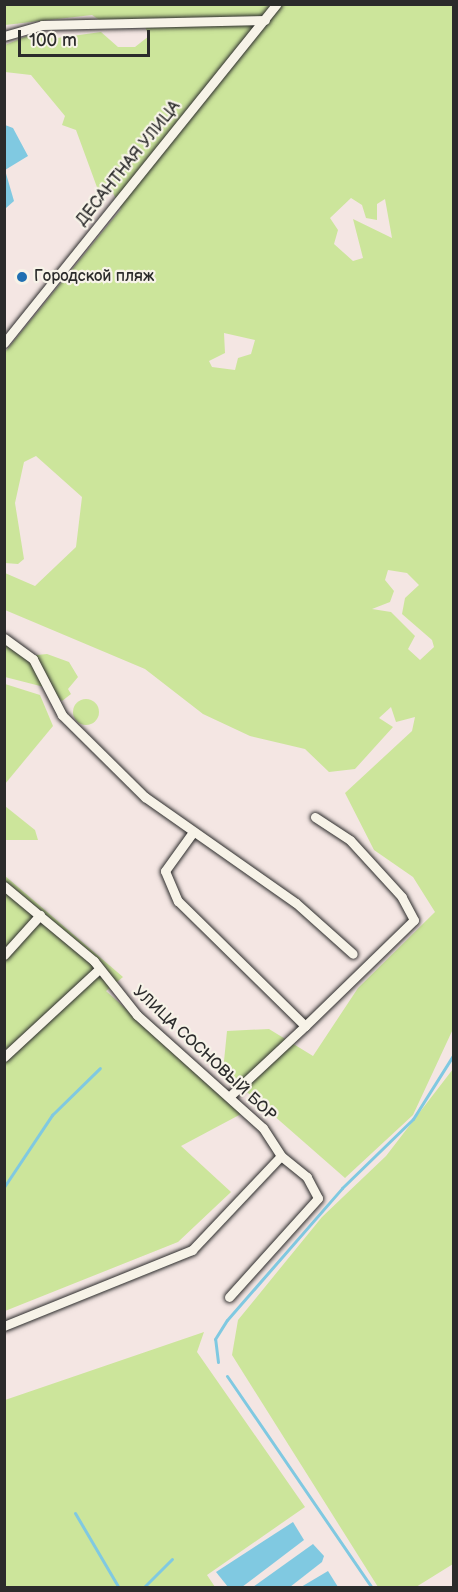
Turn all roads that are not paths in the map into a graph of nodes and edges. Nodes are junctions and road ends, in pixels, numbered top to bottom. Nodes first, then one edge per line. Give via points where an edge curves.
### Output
1 (277, 4) edge
2 (265, 20) junction
3 (4, 36) edge
4 (4, 343) edge
5 (4, 638) edge
6 (315, 817) dead end
7 (194, 831) junction
8 (4, 886) edge
9 (40, 915) junction
10 (353, 954) dead end
11 (4, 955) edge
12 (97, 971) junction
13 (305, 1026) junction
14 (4, 1057) edge
15 (230, 1096) junction
16 (281, 1156) junction
17 (228, 1297) dead end
18 (4, 1326) edge

1 - 2 street, ДЕСАНТНАЯ УЛИЦА
2 - 3 street via 42,25
2 - 4 street, ДЕСАНТНАЯ УЛИЦА
5 - 7 street via 33,659 62,715 146,797
6 - 13 street via 350,840 402,897 414,920
7 - 10 street via 296,903
7 - 13 street via 165,871 178,901
8 - 9 street, УЛИЦА СОСНОВЫЙ БОР
9 - 11 street
9 - 12 street, УЛИЦА СОСНОВЫЙ БОР via 94,961
12 - 14 street
12 - 15 street, УЛИЦА СОСНОВЫЙ БОР via 138,1015
13 - 15 street
15 - 16 street, УЛИЦА СОСНОВЫЙ БОР via 277,1144
16 - 17 street, УЛИЦА СОСНОВЫЙ БОР via 307,1177 318,1198
16 - 18 street via 192,1250

